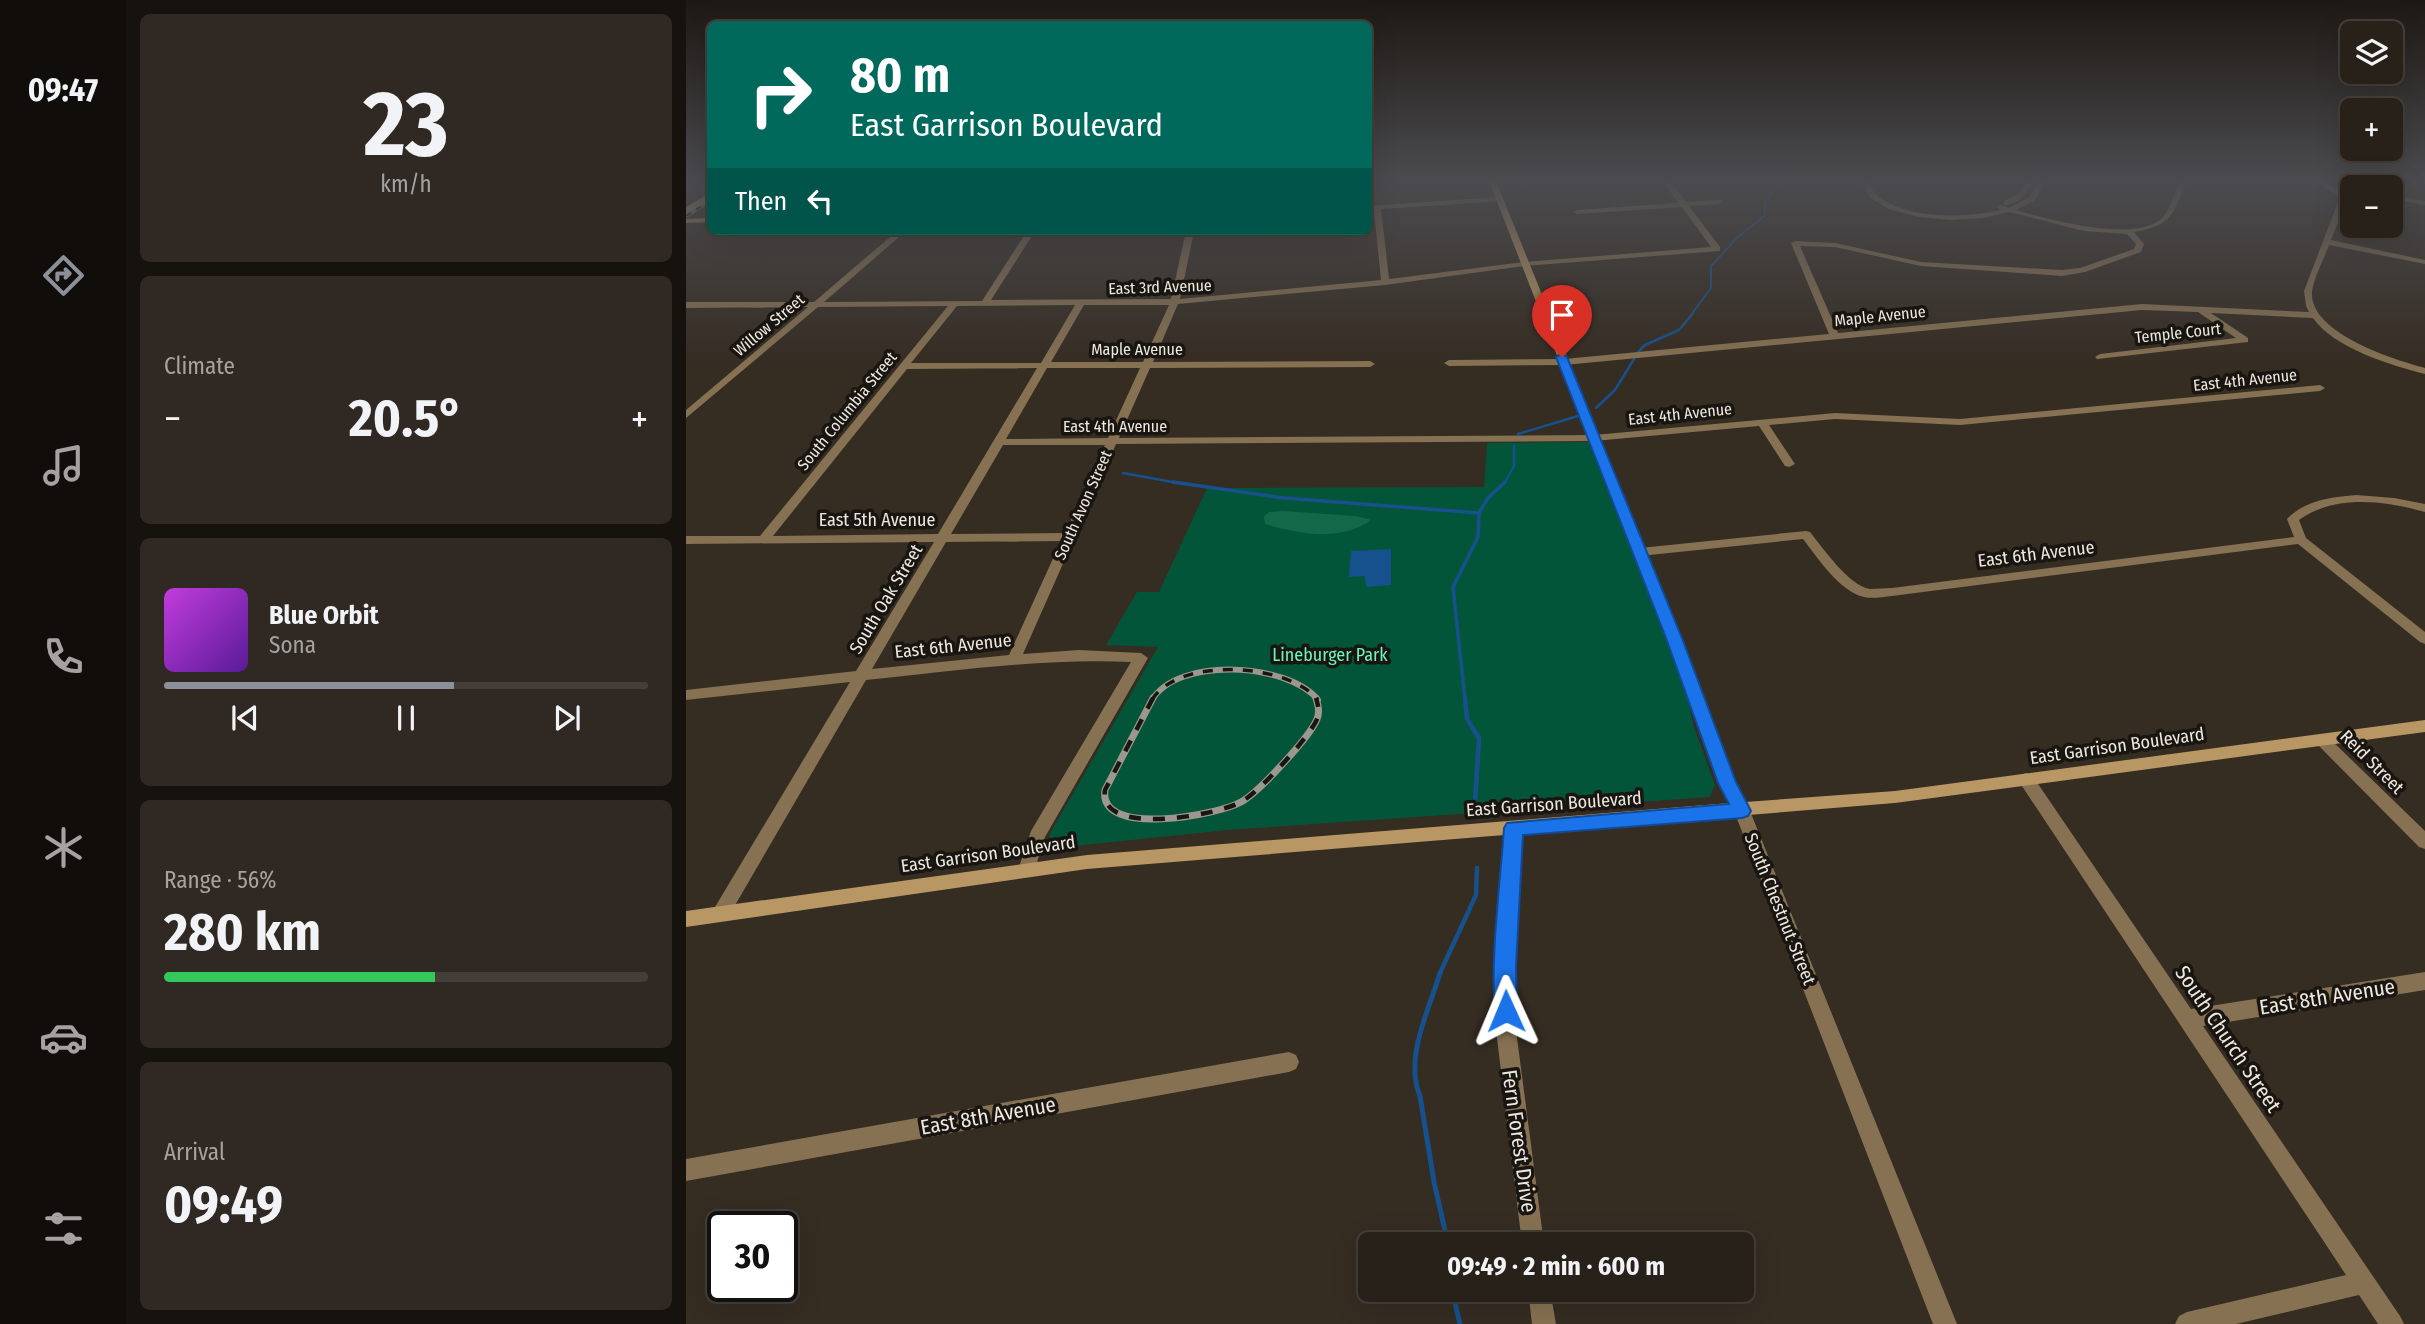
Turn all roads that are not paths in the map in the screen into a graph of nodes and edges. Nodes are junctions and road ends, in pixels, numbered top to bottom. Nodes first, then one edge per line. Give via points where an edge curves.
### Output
1 (2327, 242) edge
2 (888, 243) edge
3 (1023, 243) edge
4 (1188, 243) edge
5 (1379, 243) edge
6 (1516, 243) edge
7 (1712, 243) edge
8 (2139, 243) edge
9 (2331, 243) edge
10 (2425, 262) edge
11 (1524, 264) junction
12 (1385, 282) junction
13 (1175, 302) junction
14 (985, 303) junction
15 (1081, 303) junction
16 (818, 304) junction
17 (954, 304) junction
18 (686, 305) edge
19 (2198, 308) junction
20 (2314, 315) junction
21 (1835, 337) junction
22 (2100, 358) dead end
23 (1564, 362) junction
24 (1449, 363) dead end
25 (1370, 364) dead end
26 (1046, 365) junction
27 (1146, 365) junction
28 (904, 366) junction
29 (2425, 371) edge
30 (2320, 388) dead end
31 (688, 412) edge
32 (1761, 421) junction
33 (1594, 438) junction
34 (1111, 441) junction
35 (999, 442) junction
36 (1789, 464) dead end
37 (2425, 508) edge
38 (943, 537) junction
39 (1069, 537) junction
40 (764, 539) junction
41 (686, 540) edge
42 (2301, 540) junction
43 (1640, 552) junction
44 (2425, 639) edge
45 (1014, 659) junction
46 (860, 675) junction
47 (686, 695) edge
48 (2425, 726) edge
49 (2322, 740) junction
50 (2026, 779) junction
51 (1742, 811) junction
52 (1514, 828) junction
53 (2425, 842) edge
54 (1027, 870) junction
55 (721, 913) junction
56 (686, 919) edge
57 (2425, 981) edge
58 (2187, 1019) junction
59 (1289, 1062) dead end
60 (686, 1170) edge
61 (1531, 1232) edge
62 (2364, 1282) junction
63 (1541, 1302) edge
64 (1544, 1324) edge
65 (1945, 1324) edge
66 (2187, 1324) edge
67 (2392, 1324) edge

1 - 20 street via 2308,291 2306,303
2 - 16 street, Willow Street
3 - 14 street
4 - 13 street, South Avon Street
5 - 12 street
6 - 11 street, South Chestnut Street
7 - 11 street, East 3rd Avenue via 1717,249
8 - 21 street via 2138,250 2062,273 1921,264 1835,245 1795,243
9 - 10 street
11 - 12 street, East 3rd Avenue
11 - 23 street, South Chestnut Street
12 - 13 street, East 3rd Avenue
13 - 15 street, East 3rd Avenue
13 - 27 street, South Avon Street
14 - 15 street, East 3rd Avenue
14 - 17 street, East 3rd Avenue
15 - 26 street, South Oak Street
16 - 17 street, East 3rd Avenue
16 - 18 street, East 3rd Avenue
16 - 31 street, Willow Street
17 - 28 street, South Columbia Street
19 - 20 street, Maple Avenue
19 - 21 street, Maple Avenue via 2143,307
19 - 22 street, Temple Court via 2245,340
20 - 29 street via 2333,332 2368,351
21 - 23 street, Maple Avenue
23 - 24 street, Maple Avenue
23 - 33 street, South Chestnut Street
25 - 27 street, Maple Avenue
26 - 27 street, Maple Avenue
26 - 28 street, Maple Avenue
26 - 35 street, South Oak Street
27 - 34 street, South Avon Street
28 - 40 street, South Columbia Street
30 - 32 street, East 4th Avenue via 1960,422 1848,416
32 - 33 street, East 4th Avenue
32 - 36 street
33 - 34 street, East 4th Avenue
33 - 43 street, South Chestnut Street
34 - 35 street, East 4th Avenue
34 - 39 street, South Avon Street
35 - 38 street, South Oak Street
37 - 42 street via 2372,499 2324,503 2293,519
38 - 39 street, East 5th Avenue
38 - 40 street, East 5th Avenue
38 - 46 street, South Oak Street
39 - 45 street, South Avon Street
40 - 41 street, East 5th Avenue
42 - 43 street, East 6th Avenue via 1865,593 1833,569 1806,535
42 - 44 street
43 - 51 street, South Chestnut Street via 1727,783
45 - 46 street, East 6th Avenue
45 - 54 street, East 6th Avenue via 1141,657 1037,836
46 - 47 street, East 6th Avenue
46 - 55 street, South Oak Street
48 - 49 street, East Garrison Boulevard
49 - 50 street, East Garrison Boulevard
49 - 53 street, Reid Street
50 - 51 street, East Garrison Boulevard
50 - 58 street, South Church Street
51 - 52 street, East Garrison Boulevard
51 - 65 street, South Chestnut Street
52 - 54 street, East Garrison Boulevard via 1227,849
52 - 61 street, Fern Forest Drive via 1506,1030
54 - 55 street, East Garrison Boulevard
55 - 56 street, East Garrison Boulevard
57 - 58 street, East 8th Avenue
58 - 62 street, South Church Street
59 - 60 street, East 8th Avenue
62 - 66 street
62 - 67 street, South Church Street
63 - 64 street

